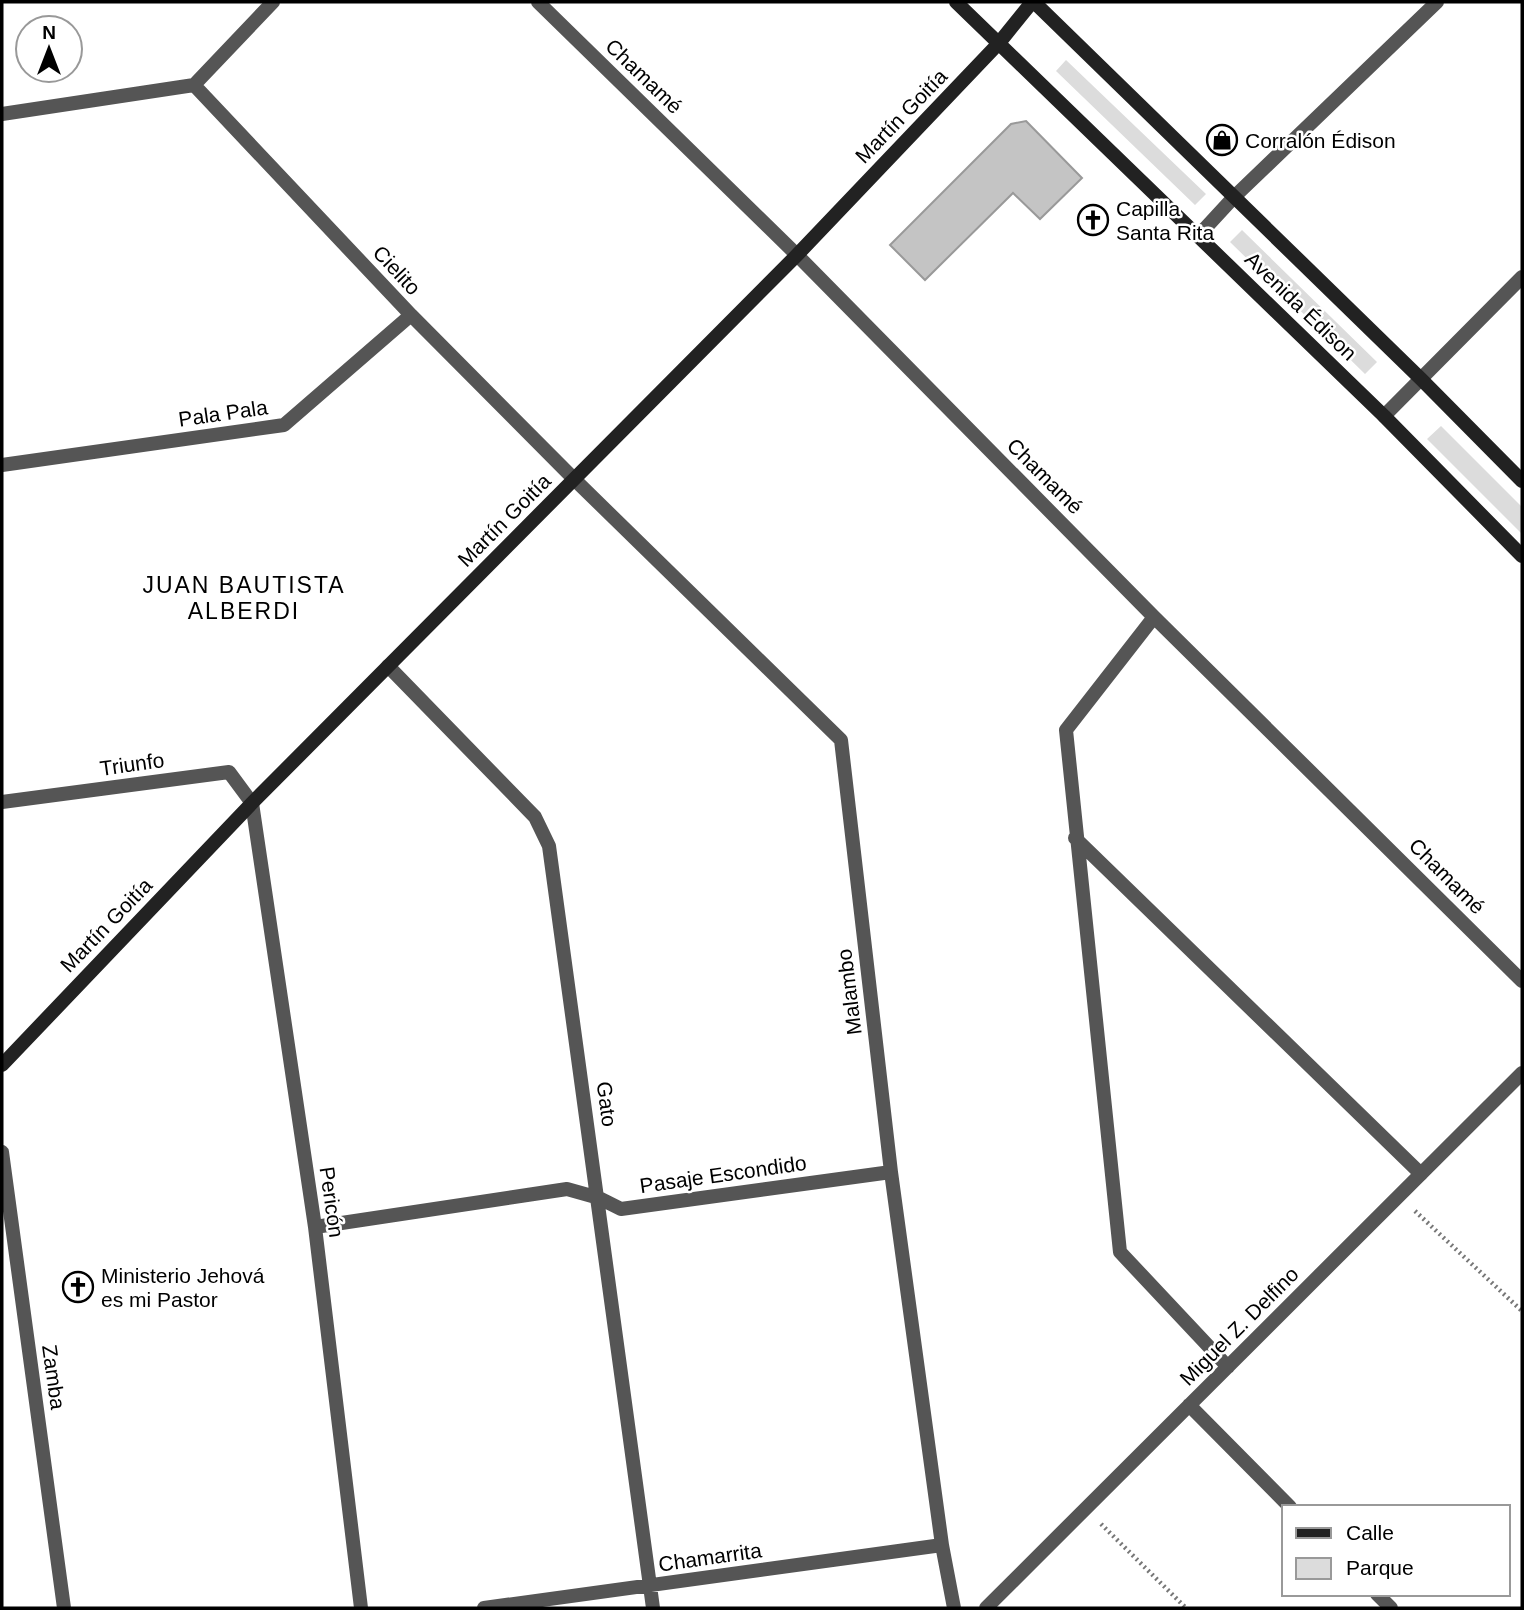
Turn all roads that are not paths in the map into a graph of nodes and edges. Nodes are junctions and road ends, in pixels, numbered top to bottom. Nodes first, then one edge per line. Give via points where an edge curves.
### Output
1 (273, 2) edge
2 (538, 2) edge
3 (956, 2) edge
4 (1033, 2) edge
5 (1437, 2) edge
6 (999, 43) junction
7 (194, 85) junction
8 (2, 114) edge
9 (1234, 197) junction
10 (1199, 235) junction
11 (797, 255) junction
12 (1522, 277) edge
13 (411, 315) junction
14 (1421, 379) junction
15 (1384, 416) junction
16 (2, 465) edge
17 (574, 479) junction
18 (1522, 481) edge
19 (1522, 556) edge
20 (1154, 617) junction
21 (388, 666) junction
22 (2, 803) edge
23 (252, 803) junction
24 (1075, 838) junction
25 (1522, 981) edge
26 (2, 1065) edge
27 (1522, 1073) edge
28 (2, 1152) edge
29 (891, 1172) junction
30 (1421, 1174) junction
31 (599, 1198) junction
32 (315, 1227) junction
33 (1228, 1367) junction
34 (1189, 1405) junction
35 (1288, 1505) edge
36 (942, 1545) junction
37 (650, 1587) junction
38 (64, 1608) edge
39 (361, 1608) edge
40 (484, 1608) edge
41 (653, 1608) edge
42 (954, 1608) edge
43 (986, 1608) edge

1 - 7 street
2 - 11 street, Chamamé
3 - 6 street, Avenida Édison
4 - 6 street, Martín Goitía
4 - 9 street, Avenida Édison
5 - 9 street
6 - 10 street, Avenida Édison
6 - 11 street, Martín Goitía
7 - 8 street
7 - 13 street, Cielito
9 - 10 street
9 - 14 street, Avenida Édison
10 - 15 street, Avenida Édison
11 - 17 street, Martín Goitía
11 - 20 street, Chamamé
12 - 14 street
13 - 16 street, Pala Pala via 284,425
13 - 17 street, Cielito
14 - 15 street
14 - 18 street, Avenida Édison
15 - 19 street, Avenida Édison
17 - 21 street, Martín Goitía
17 - 29 street, Malambo via 841,740
20 - 24 street via 1066,730
20 - 25 street, Chamamé
21 - 23 street, Martín Goitía
21 - 31 street, Gato via 535,817 549,846
22 - 23 street, Triunfo via 229,772
23 - 26 street, Martín Goitía
23 - 32 street, Pericón
24 - 30 street
24 - 33 street via 1119,1252
27 - 30 street, Miguel Z. Delfino
28 - 38 street, Zamba
29 - 31 street, Pasaje Escondido via 621,1209
29 - 36 street, Malambo
30 - 33 street, Miguel Z. Delfino
31 - 32 street, Pasaje Escondido via 567,1189
31 - 37 street, Gato
32 - 39 street, Pericón
33 - 34 street, Miguel Z. Delfino
34 - 35 street
34 - 43 street, Miguel Z. Delfino
36 - 37 street, Chamarrita
36 - 42 street, Malambo
37 - 40 street, Chamarrita
37 - 41 street, Gato

